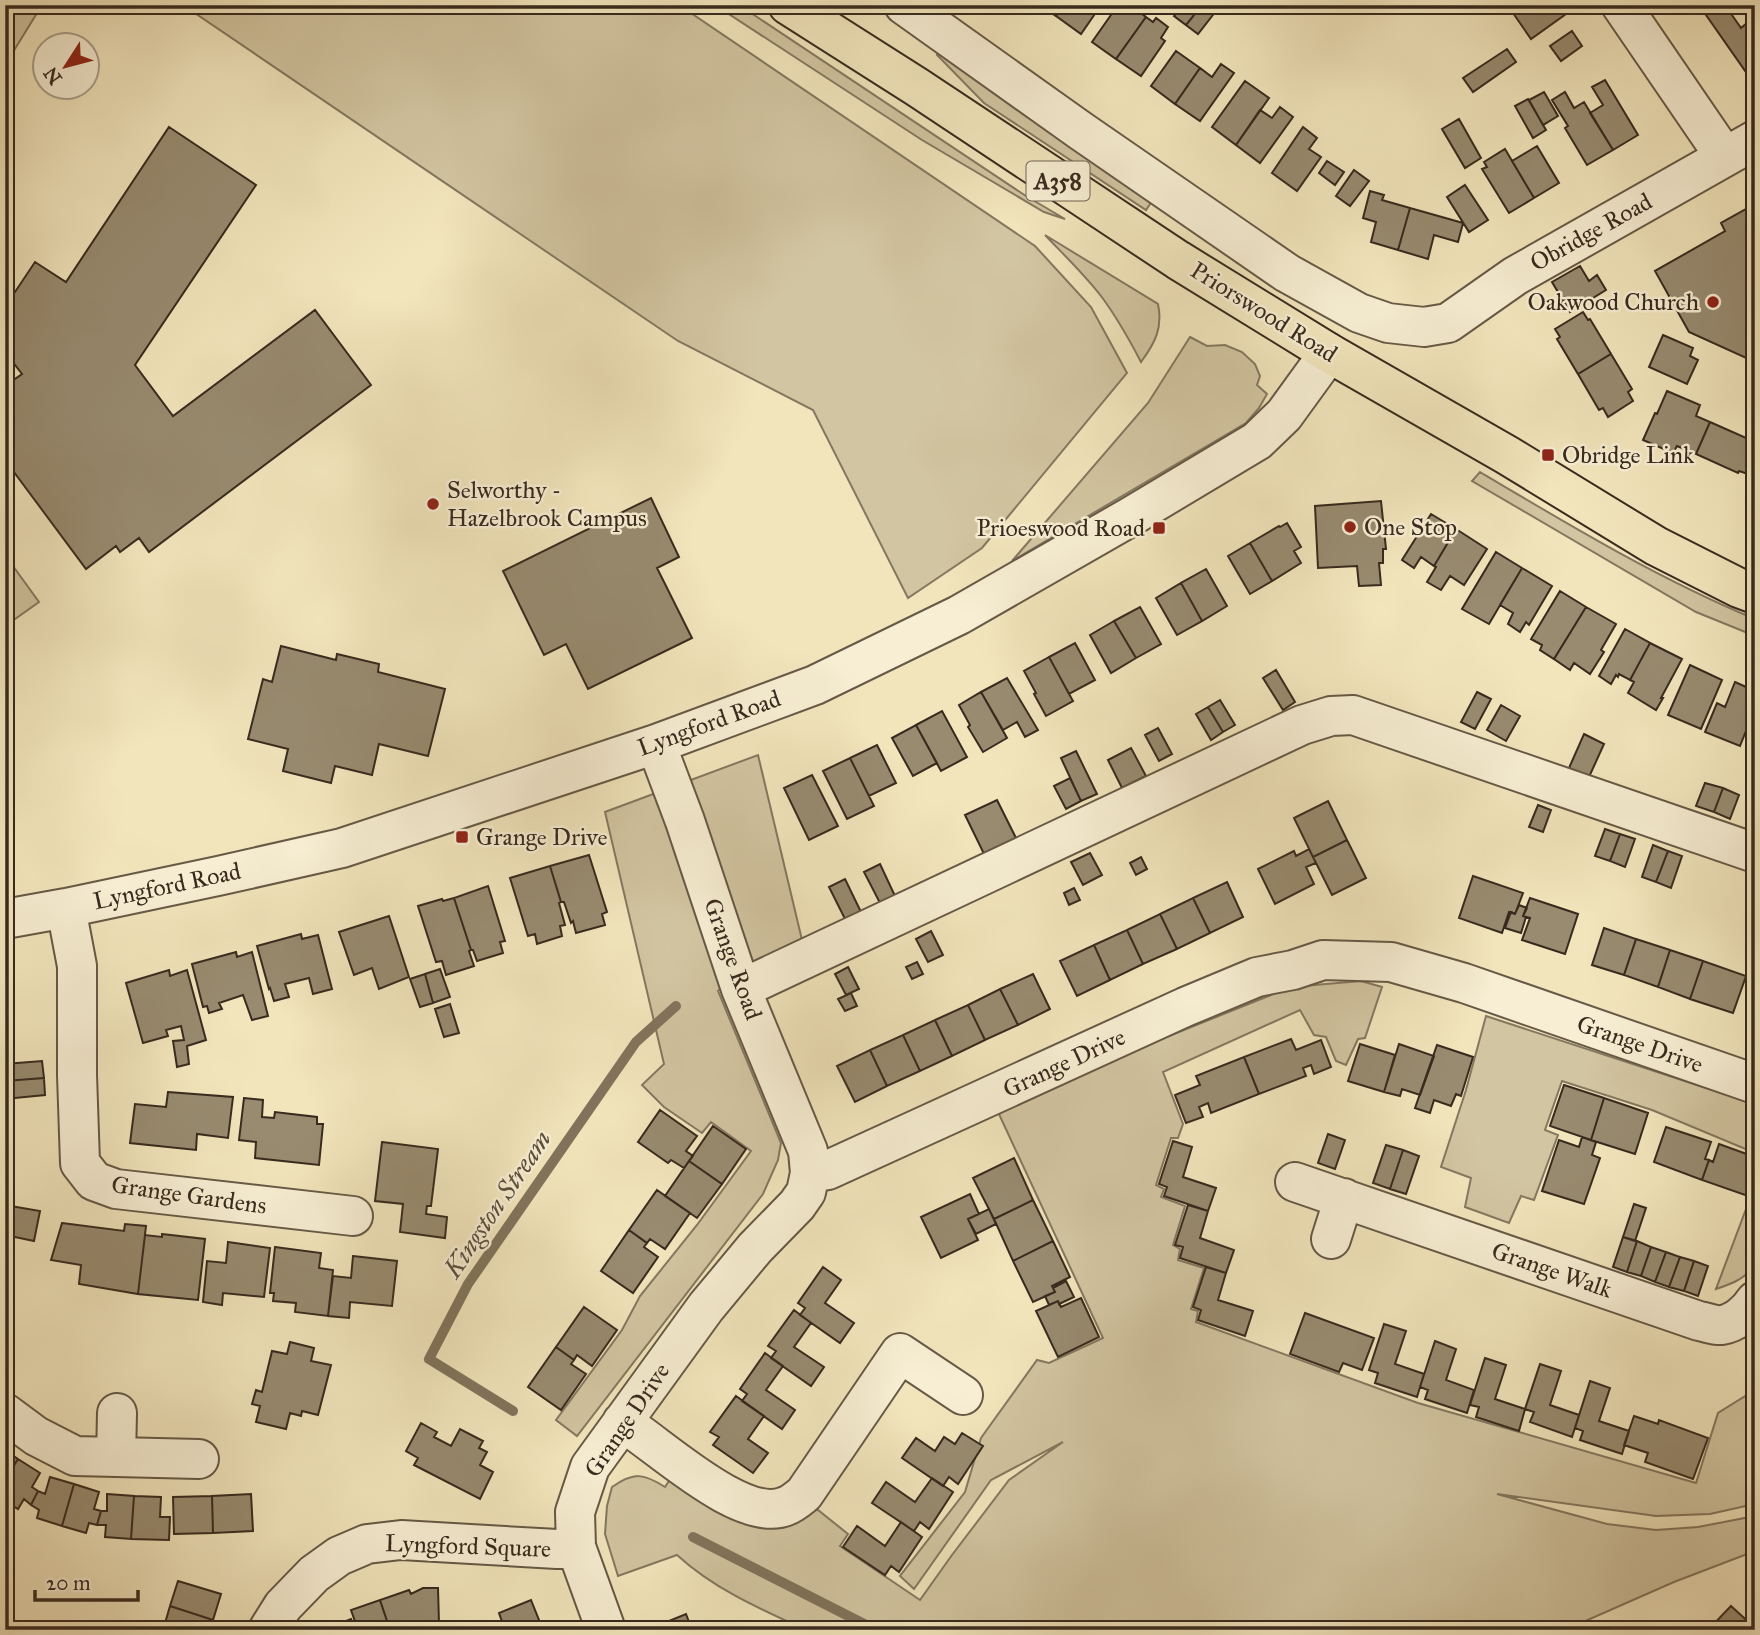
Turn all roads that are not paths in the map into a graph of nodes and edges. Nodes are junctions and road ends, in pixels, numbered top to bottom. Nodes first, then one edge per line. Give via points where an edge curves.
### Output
1 (788, 5) edge
2 (904, 5) edge
3 (1621, 5) edge
4 (1740, 148) edge
5 (1388, 324) joint
6 (1329, 353) junction
7 (1755, 594) edge
8 (656, 744) junction
9 (1755, 853) edge
10 (66, 908) junction
11 (5, 919) edge
12 (741, 989) junction
13 (1755, 1084) edge
14 (810, 1173) junction
15 (1295, 1182) dead end
16 (1344, 1198) junction
17 (353, 1216) dead end
18 (1331, 1239) dead end
19 (1755, 1301) edge
20 (963, 1395) dead end
21 (5, 1413) edge
22 (117, 1413) dead end
23 (622, 1422) junction
24 (116, 1457) junction
25 (199, 1459) dead end
26 (576, 1547) junction
27 (268, 1630) edge
28 (606, 1630) edge

1 - 6 main road, Priorswood Road / A358
2 - 5 street, Priorswood Road via 1287,273
3 - 4 street
4 - 5 street, Obridge Road via 1515,276 1448,323 1424,327
6 - 7 main road, Priorswood Road / A358 via 1656,546
6 - 8 street, Lyngford Road via 1284,415 1257,441 1130,517 959,614 815,685
8 - 10 street, Lyngford Road via 341,848
8 - 12 street, Grange Road
9 - 12 street via 1353,715 1331,716 1301,725
10 - 11 street, Lyngford Road
10 - 17 street, Grange Gardens via 77,966 80,1163 94,1181 116,1189
12 - 14 street, Grange Road via 808,1152
13 - 14 street, Grange Drive via 1391,962 1323,960 1257,977 828,1170
14 - 23 street, Grange Drive via 797,1205 706,1307
15 - 16 street, Grange Walk
16 - 18 street
16 - 19 street, Grange Walk via 1720,1326 1735,1321
20 - 23 street via 900,1353 804,1494 786,1507 765,1509 717,1490
21 - 24 street via 75,1456
22 - 24 street
23 - 26 street, Grange Drive via 590,1467 575,1512
24 - 25 street
26 - 27 street, Lyngford Square via 401,1540 367,1544 314,1574 283,1606
26 - 28 street, Grange Drive

